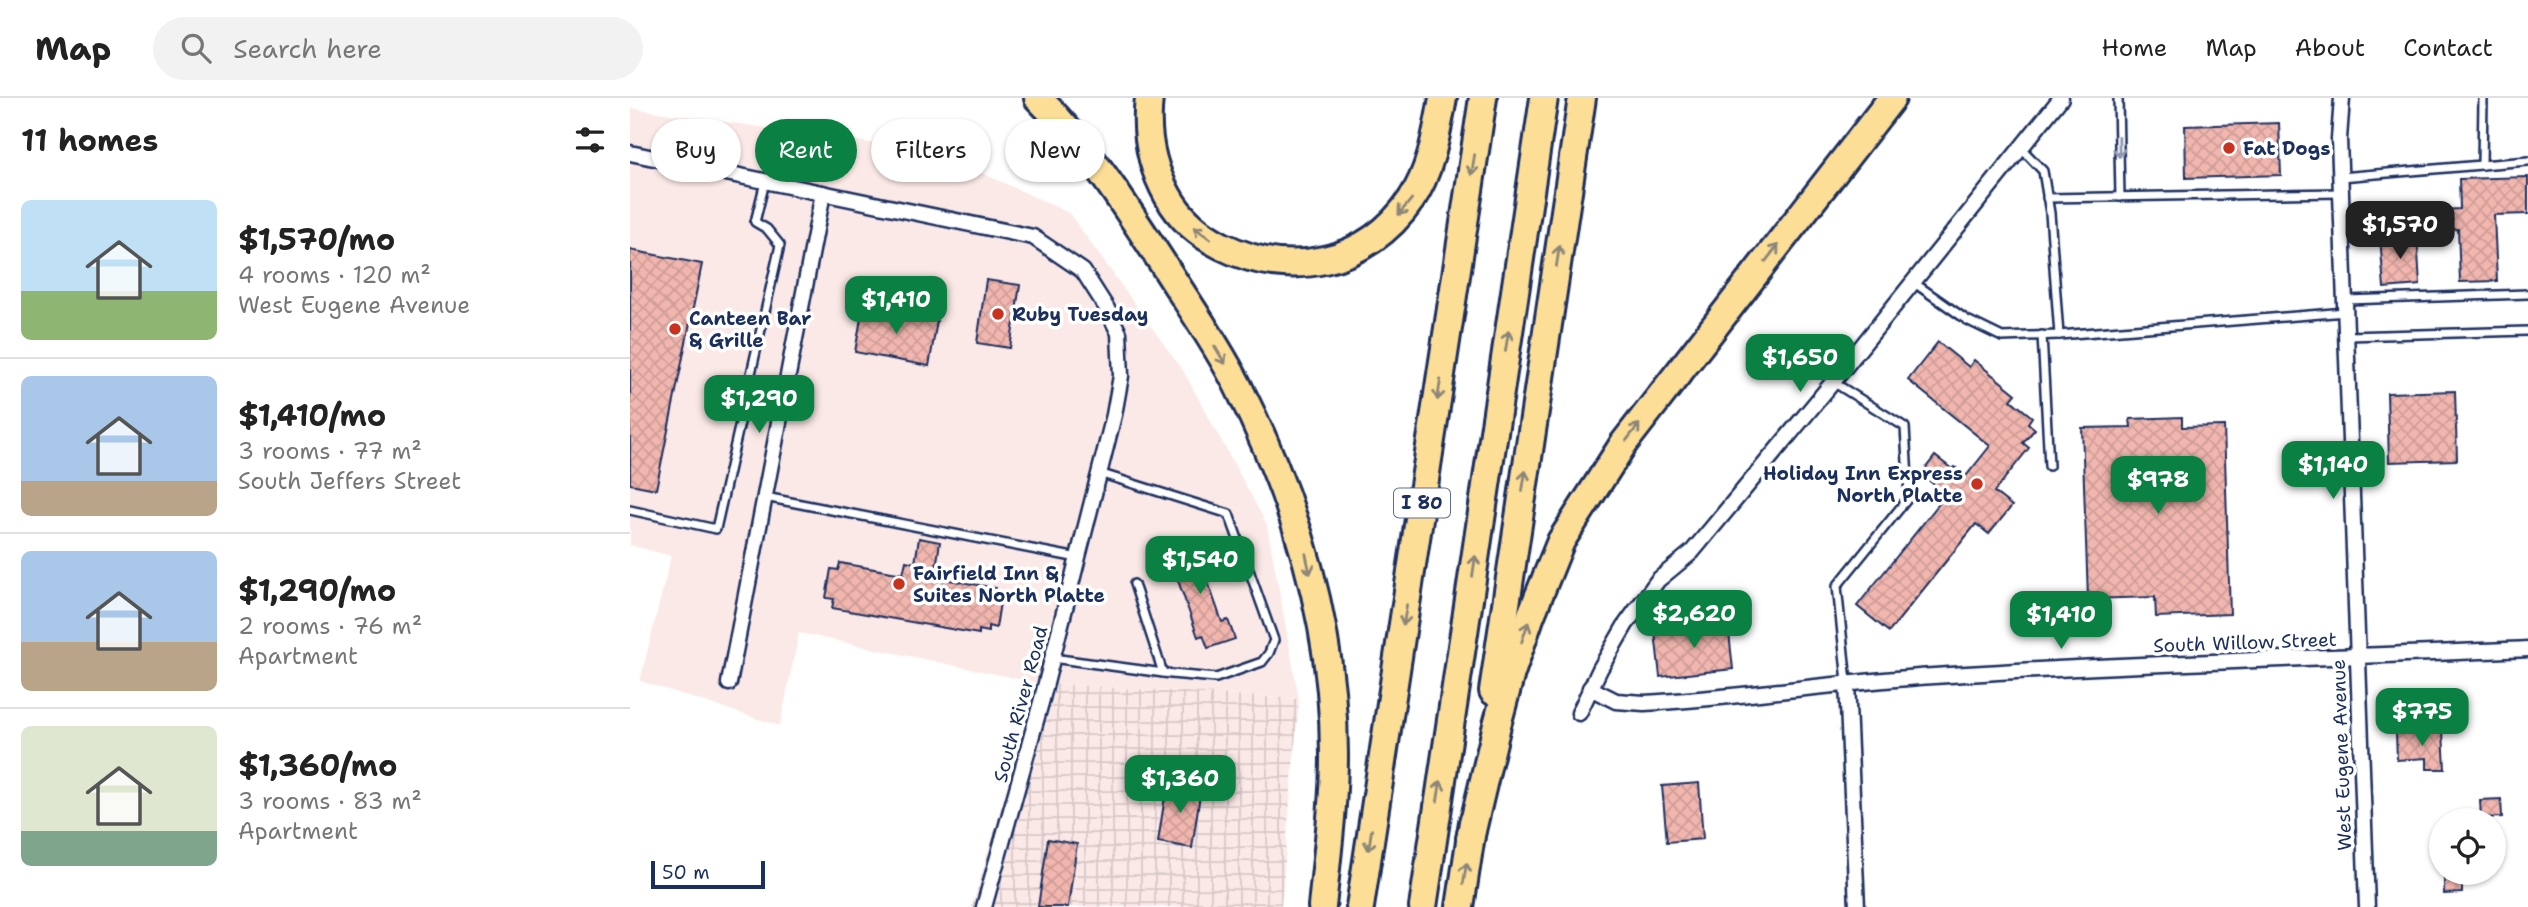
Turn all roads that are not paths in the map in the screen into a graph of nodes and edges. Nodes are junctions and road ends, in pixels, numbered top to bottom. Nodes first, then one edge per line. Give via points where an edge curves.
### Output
1 (1038, 98) edge
2 (1067, 98) edge
3 (1149, 98) edge
4 (1443, 98) edge
5 (1483, 98) edge
6 (1544, 98) edge
7 (1582, 98) edge
8 (1892, 98) edge
9 (2061, 98) edge
10 (2118, 98) edge
11 (2343, 98) edge
12 (2483, 98) edge
13 (2021, 147) junction
14 (630, 153) edge
15 (2528, 161) edge
16 (2482, 165) junction
17 (2341, 177) junction
18 (755, 180) edge
19 (765, 182) joint
20 (823, 193) junction
21 (2342, 193) junction
22 (2120, 197) junction
23 (2048, 198) junction
24 (1912, 281) junction
25 (2528, 294) edge
26 (1184, 297) junction
27 (2346, 306) junction
28 (2528, 331) edge
29 (2042, 335) junction
30 (2059, 335) junction
31 (2347, 336) junction
32 (1833, 382) junction
33 (2049, 466) dead end
34 (1100, 472) junction
35 (765, 497) junction
36 (630, 510) edge
37 (1078, 558) junction
38 (1134, 584) dead end
39 (2528, 649) edge
40 (2356, 656) junction
41 (1052, 658) junction
42 (1163, 673) junction
43 (1847, 682) junction
44 (729, 684) dead end
45 (1590, 688) junction
46 (1579, 713) dead end
47 (1471, 839) junction
48 (984, 907) edge
49 (1322, 907) edge
50 (1360, 907) edge
51 (1423, 907) edge
52 (1460, 907) edge
53 (1857, 907) edge
54 (2367, 907) edge

1 - 26 highway via 1079,141
2 - 26 highway via 1143,219
4 -> 3 highway via 1427,166 1412,198 1394,221 1375,237 1334,258 1309,264 1261,261 1238,254 1198,231 1181,215 1154,162 1147,119
5 -> 50 highway, I 80
51 -> 6 highway
47 -> 7 highway
47 -> 8 highway via 1511,673 1561,541 1624,443
9 - 13 street
10 -> 22 lane
11 - 17 street, West Eugene Avenue
12 - 16 lane
13 - 23 lane via 2043,171
13 - 24 street
14 - 18 street, South River Road
15 - 16 lane
16 - 17 lane
17 - 21 street, West Eugene Avenue
19 - 20 street, South River Road
19 - 36 lane via 755,222 780,245 716,529
20 - 34 street, South River Road via 1033,236 1083,271 1119,333 1121,376
20 - 35 street
21 - 22 lane
21 - 27 street, West Eugene Avenue
22 - 23 lane
23 - 30 lane
24 - 29 lane via 1967,320 2002,337
24 - 32 street
25 - 27 lane
26 -> 49 highway via 1236,382 1278,475 1306,553 1324,643 1334,753
27 - 30 lane
27 - 31 street, West Eugene Avenue
28 - 31 lane
29 - 30 lane
29 - 33 lane
31 - 40 street, West Eugene Avenue
32 - 43 lane via 1905,427 1909,497 1837,586
32 - 45 street via 1692,552 1658,580 1626,624
34 - 37 street, South River Road
34 - 42 lane via 1229,514 1274,640 1262,662 1216,678
35 - 37 lane
35 - 44 street
37 - 41 street, South River Road
38 - 42 lane
39 - 40 street, South Willow Street
40 - 43 street, South Willow Street
40 - 54 street, West Eugene Avenue
41 - 42 lane
41 - 48 street, South River Road
43 - 45 street, South Willow Street via 1644,703 1616,701
43 - 53 street
45 - 46 street
52 -> 47 highway

